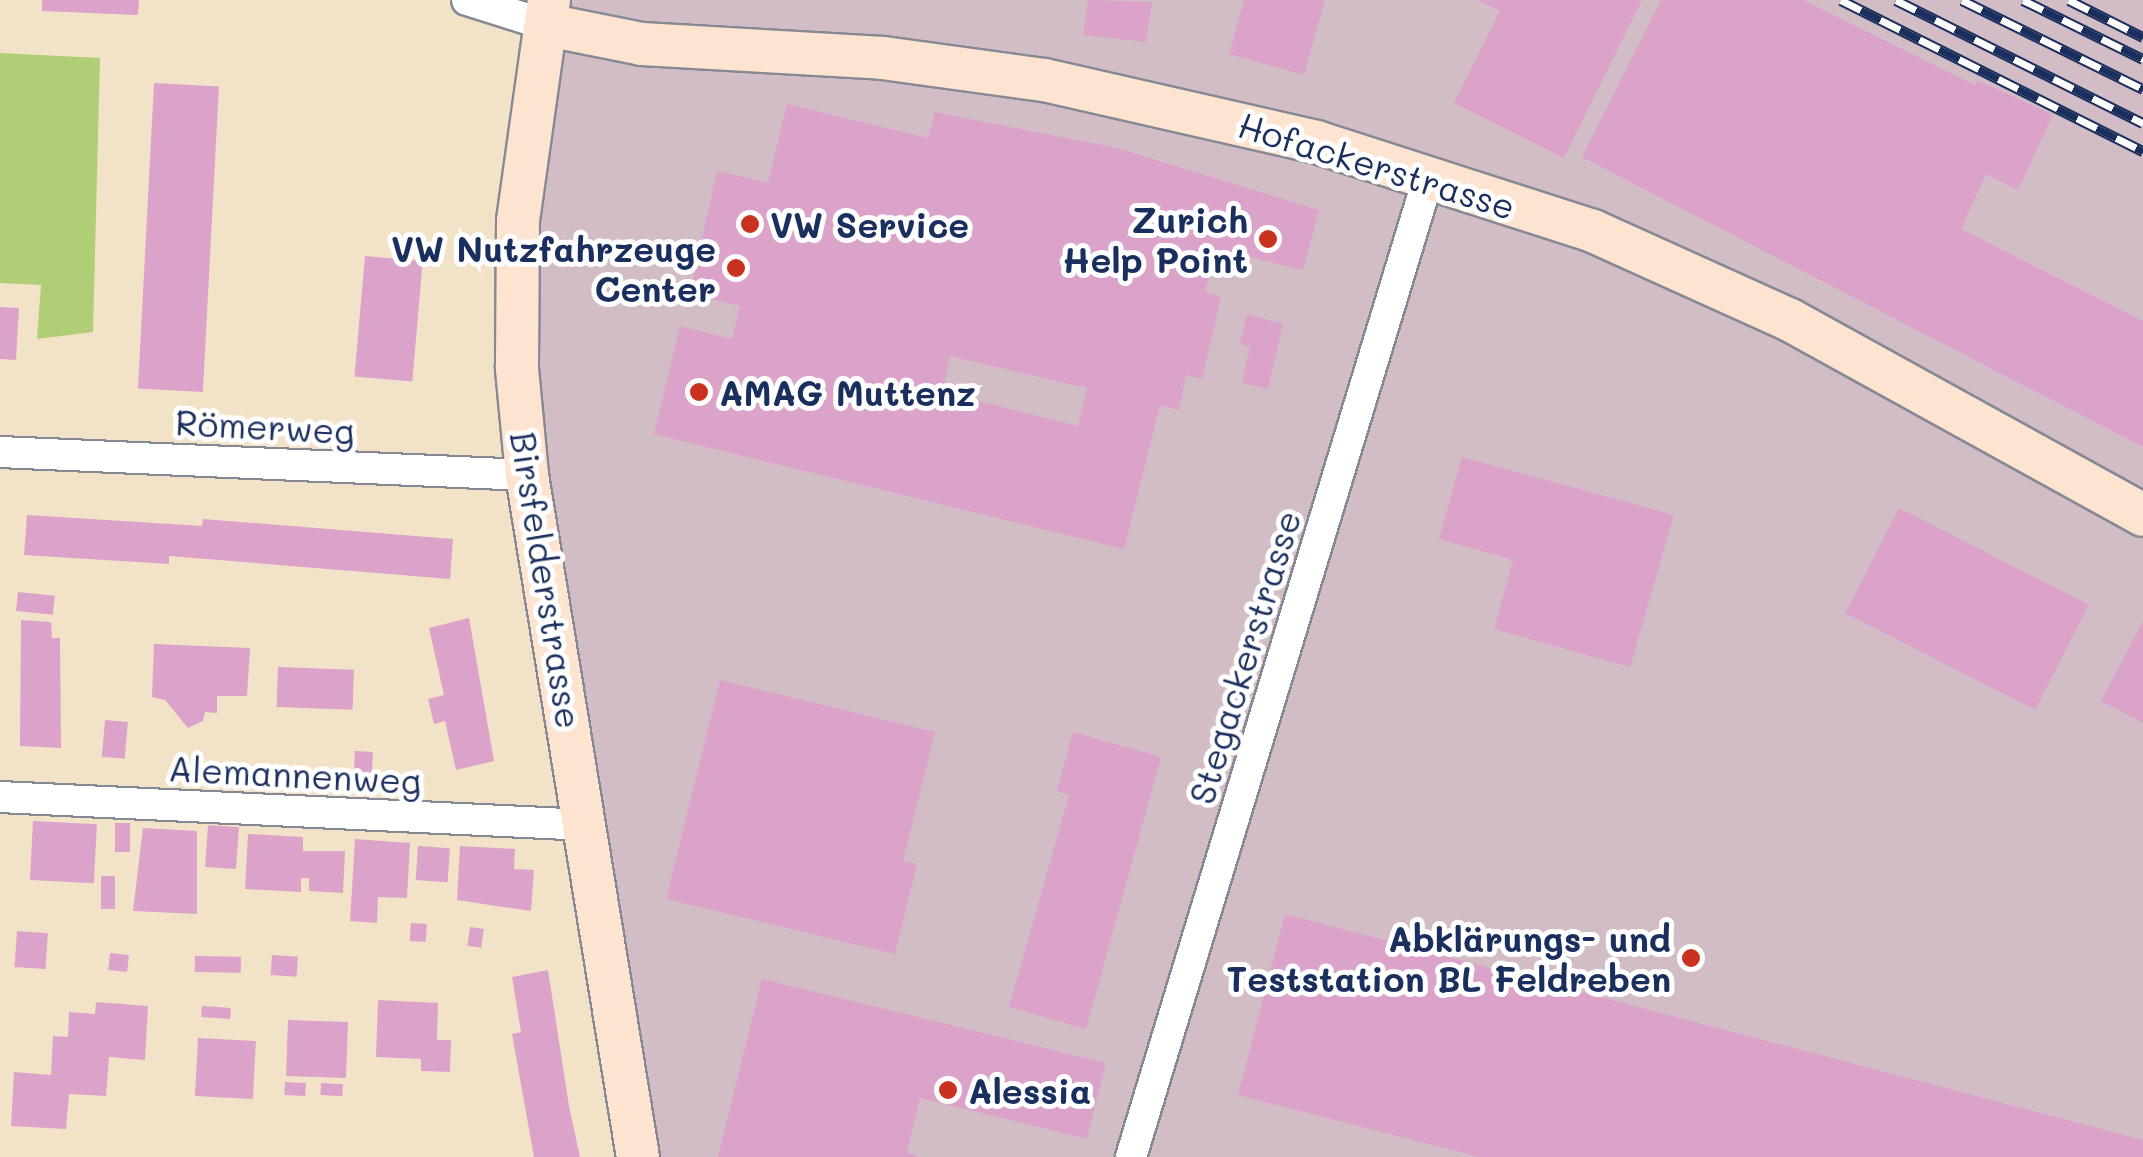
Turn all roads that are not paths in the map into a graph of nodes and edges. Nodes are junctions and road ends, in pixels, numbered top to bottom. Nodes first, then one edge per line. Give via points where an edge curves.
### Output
1 (467, 0) edge
2 (548, 12) edge
3 (1428, 179) junction
4 (0, 452) edge
5 (527, 475) junction
6 (2143, 515) edge
7 (0, 797) edge
8 (587, 826) junction
9 (638, 1157) edge
10 (1131, 1157) edge

1 - 2 street
2 - 3 street, Hofackerstrasse via 642,44 883,58 1044,80 1316,142
2 - 5 street, Birsfelderstrasse via 514,288
3 - 6 street, Hofackerstrasse via 1593,231 1790,320
3 - 10 street, Stegackerstrasse
4 - 5 street, Römerweg
5 - 8 street, Birsfelderstrasse
7 - 8 street, Alemannenweg
8 - 9 street, Birsfelderstrasse

